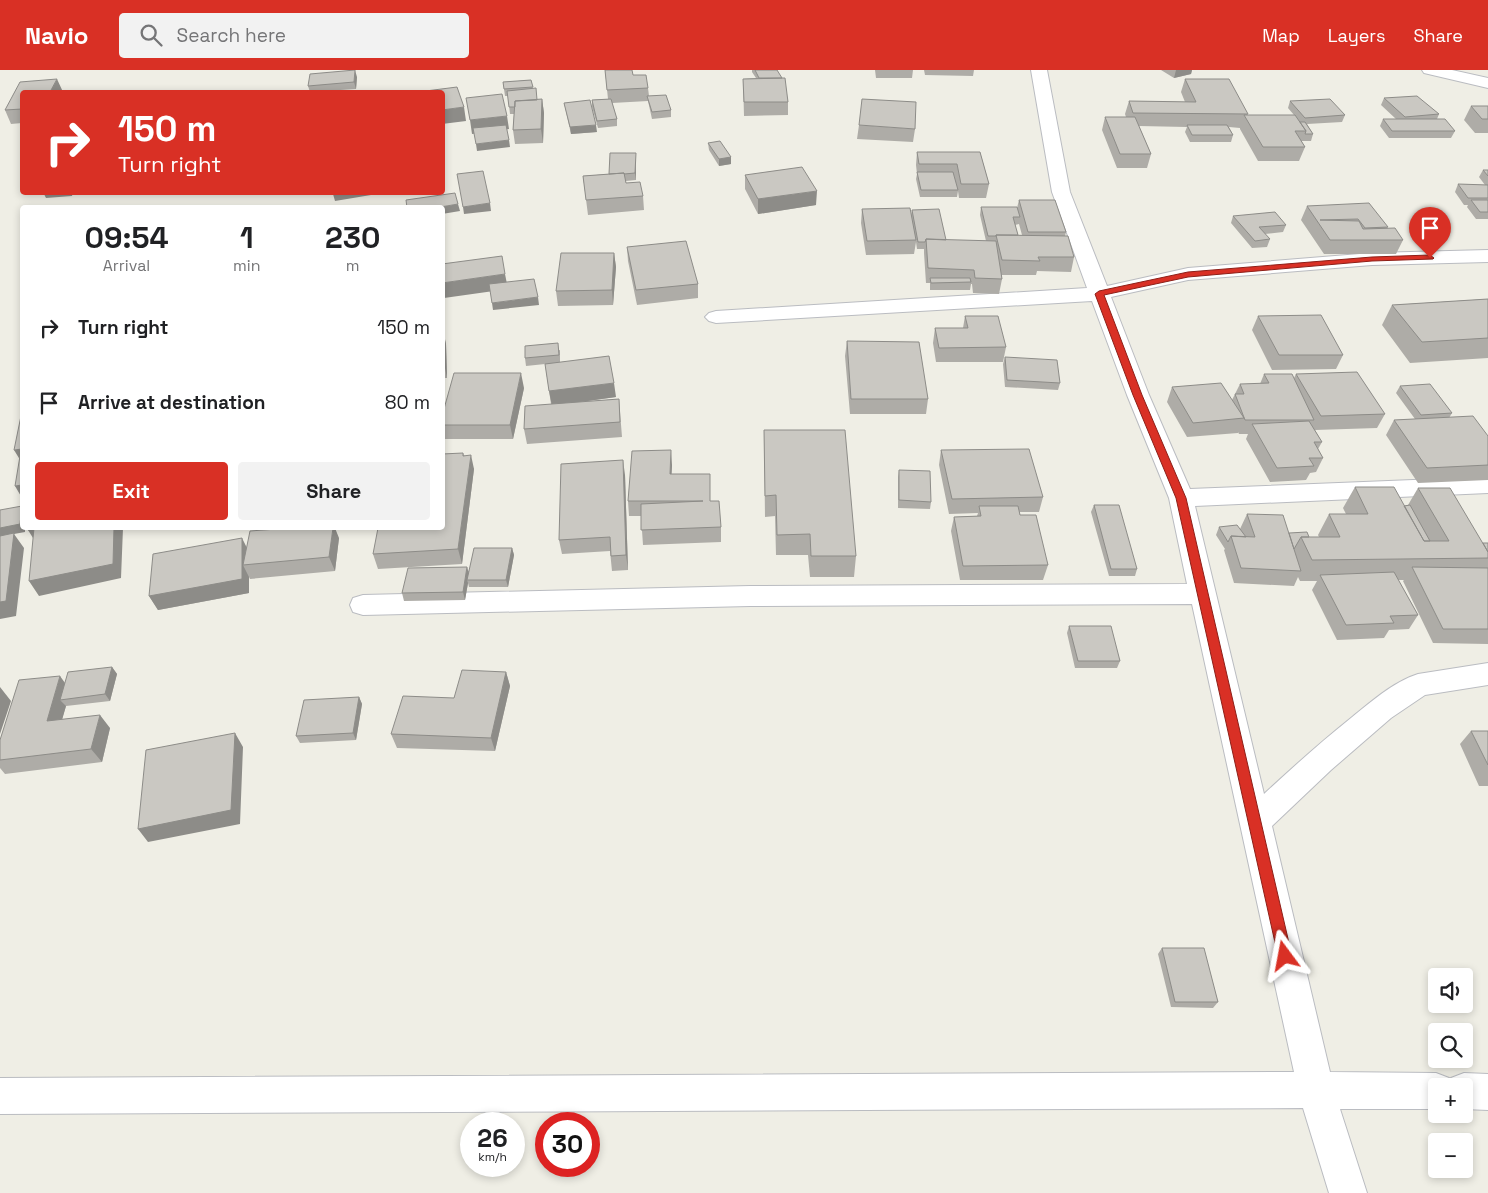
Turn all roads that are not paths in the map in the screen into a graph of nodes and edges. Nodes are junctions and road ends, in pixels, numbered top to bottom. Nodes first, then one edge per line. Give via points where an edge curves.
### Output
1 (1039, 70) edge
2 (1430, 70) edge
3 (1488, 84) edge
4 (1488, 256) edge
5 (1099, 294) junction
6 (716, 318) dead end
7 (1488, 485) edge
8 (1181, 498) junction
9 (1203, 594) junction
10 (363, 605) dead end
11 (1488, 674) edge
12 (1255, 822) junction
13 (1316, 1090) junction
14 (1428, 1091) edge
15 (1473, 1091) edge
16 (1488, 1092) edge
17 (0, 1096) edge
18 (1348, 1193) edge

1 - 5 street via 1061,192
2 - 3 street
4 - 5 street via 1372,259 1188,274
5 - 6 street
5 - 8 street
7 - 8 street
8 - 9 street
9 - 10 street via 750,596
9 - 12 street
11 - 12 street via 1418,684 1380,710
12 - 13 street
13 - 14 street
13 - 17 street
13 - 18 street
15 - 16 street

